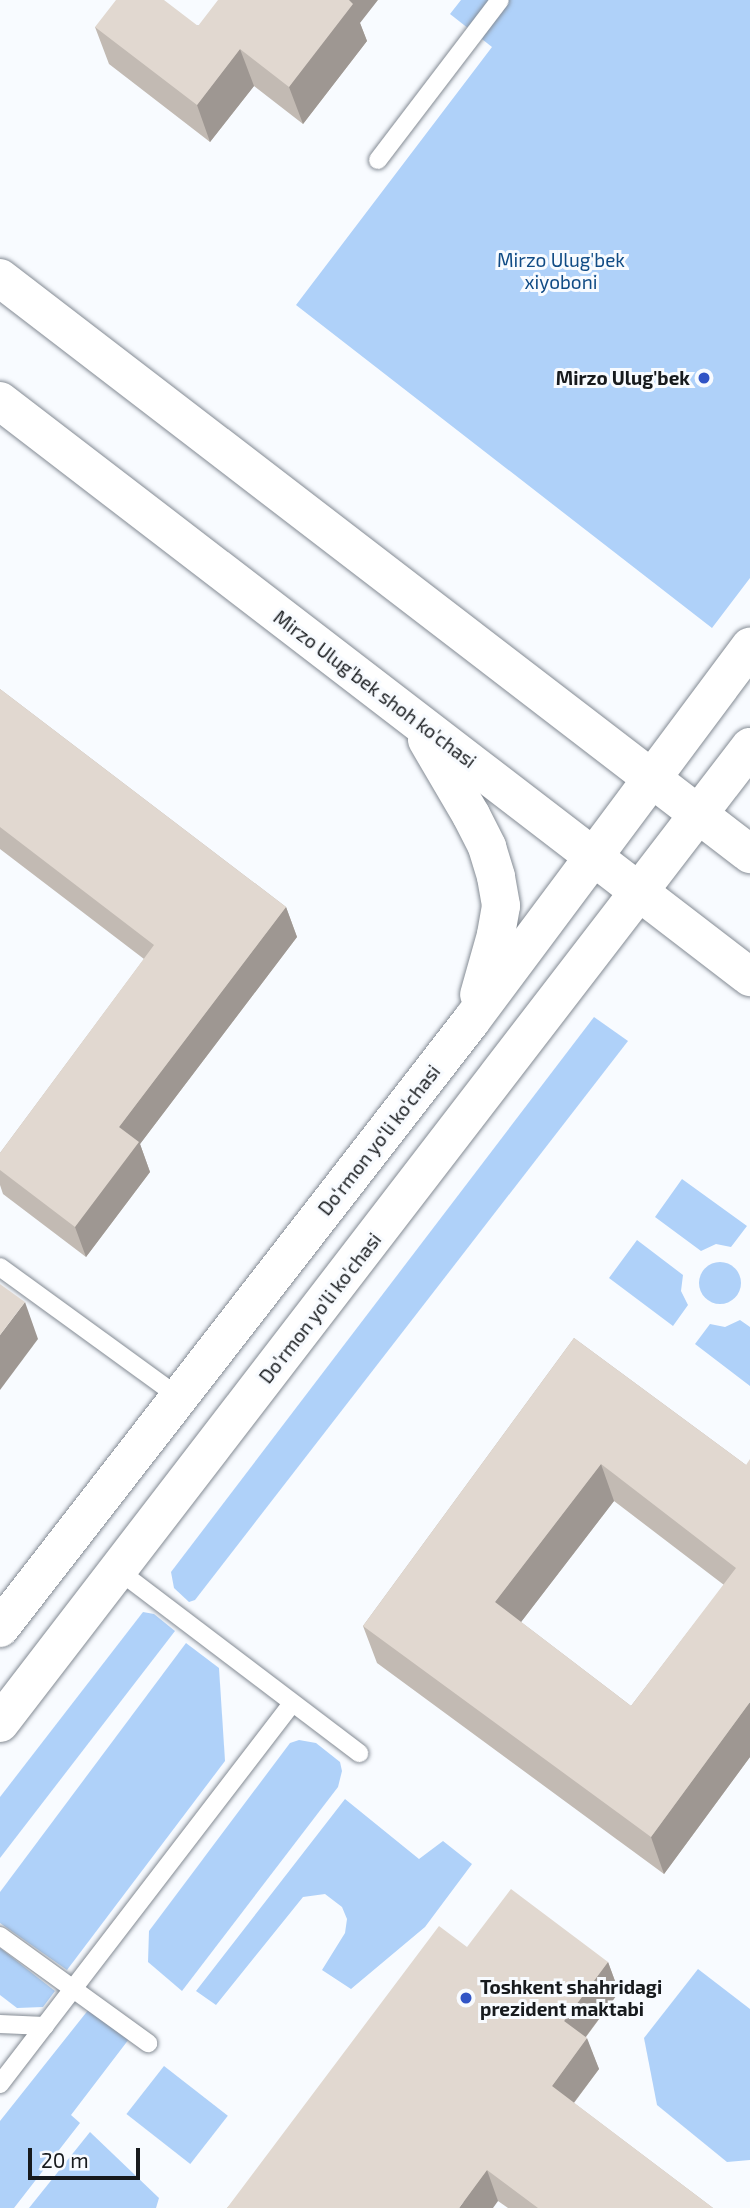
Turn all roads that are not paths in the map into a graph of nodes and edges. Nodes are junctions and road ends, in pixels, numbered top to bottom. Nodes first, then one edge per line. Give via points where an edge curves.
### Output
1 (500, 0) edge
2 (378, 160) dead end
3 (0, 278) edge
4 (0, 401) edge
5 (750, 647) edge
6 (415, 720) junction
7 (750, 747) edge
8 (651, 778) junction
9 (699, 814) junction
10 (750, 854) edge
11 (592, 856) junction
12 (640, 893) junction
13 (750, 977) edge
14 (471, 1021) junction
15 (0, 1267) edge
16 (180, 1397) junction
17 (118, 1570) junction
18 (0, 1628) edge
19 (292, 1704) junction
20 (0, 1723) edge
21 (359, 1753) dead end
22 (0, 1936) edge
23 (73, 1989) junction
24 (0, 2024) edge
25 (45, 2026) junction
26 (148, 2043) dead end
27 (0, 2084) edge

1 - 2 lane
3 - 8 main road
4 - 6 main road, Mirzo Ulug'bek shoh ko'chasi
5 - 8 main road, Do‘rmon yo‘li ko‘chasi
6 - 11 main road, Mirzo Ulug'bek shoh ko'chasi
6 - 14 main road via 471,815 496,877 500,906 496,935
7 - 9 main road
8 - 9 main road
8 - 11 main road, Do‘rmon yo‘li ko‘chasi
9 - 10 main road
9 - 12 main road
11 - 12 main road, Mirzo Ulug'bek shoh ko'chasi
11 - 14 main road, Do‘rmon yo‘li ko‘chasi
12 - 13 main road, Mirzo Ulug'bek shoh ko'chasi
12 - 17 main road, Do'rmon yo'li ko'chasi
14 - 16 main road, Do‘rmon yo‘li ko‘chasi
15 - 16 lane
16 - 18 main road, Do‘rmon yo‘li ko‘chasi
17 - 19 lane
17 - 20 main road, Do'rmon yo'li ko'chasi
19 - 21 lane
19 - 23 lane
22 - 23 lane
23 - 25 lane
23 - 26 lane
24 - 25 lane
25 - 27 lane

